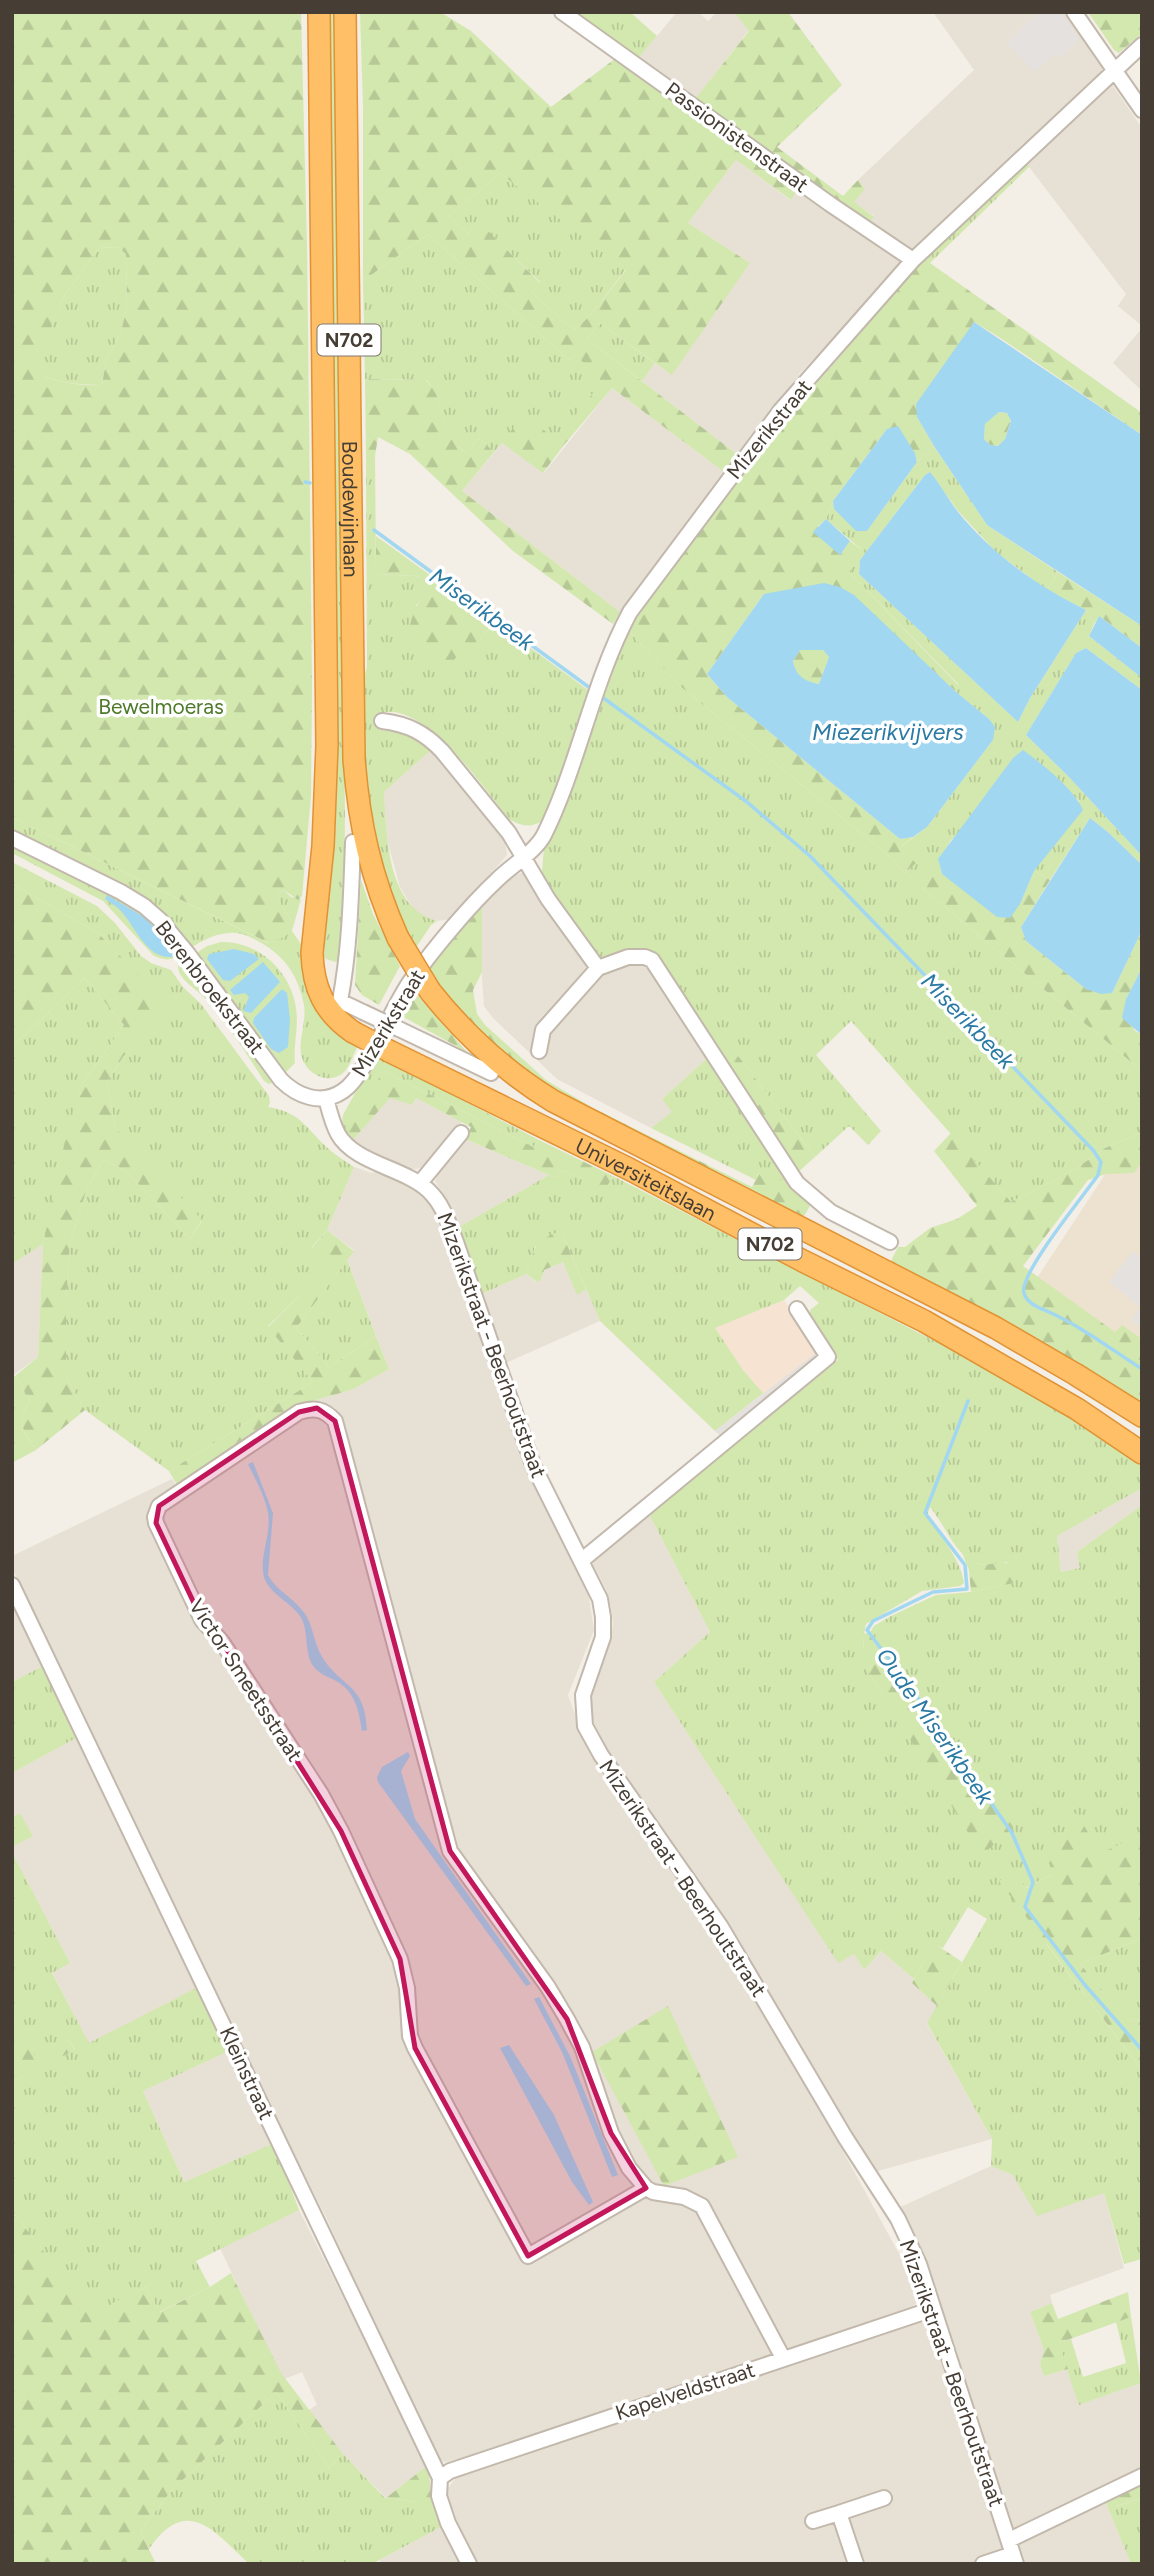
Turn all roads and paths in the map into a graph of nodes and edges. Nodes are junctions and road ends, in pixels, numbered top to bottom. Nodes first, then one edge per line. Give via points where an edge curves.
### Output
1 (319, 12) edge
2 (345, 12) edge
3 (562, 12) edge
4 (1074, 12) edge
5 (1142, 45) edge
6 (1114, 69) junction
7 (1142, 110) edge
8 (913, 260) junction
9 (382, 721) dead end
10 (12, 838) edge
11 (353, 842) dead end
12 (524, 856) junction
13 (598, 968) junction
14 (313, 974) joint
15 (430, 990) joint
16 (539, 1051) dead end
17 (491, 1073) dead end
18 (326, 1098) junction
19 (461, 1133) dead end
20 (420, 1183) junction
21 (890, 1242) dead end
22 (797, 1309) dead end
23 (1142, 1416) edge
24 (1142, 1453) edge
25 (581, 1561) junction
26 (12, 1584) edge
27 (646, 2188) junction
28 (933, 2309) junction
29 (783, 2358) junction
30 (1142, 2476) edge
31 (440, 2478) junction
32 (884, 2498) dead end
33 (839, 2513) junction
34 (813, 2521) dead end
35 (1012, 2553) edge
36 (469, 2564) edge
37 (856, 2564) edge
38 (983, 2564) edge

1 - 14 highway, Boudewijnlaan / N702 via 327,691 326,804
2 - 15 highway, Boudewijnlaan / N702, bridge via 354,759 359,810 376,887 398,938
3 - 8 street, Passionistenstraat
4 - 6 street
5 - 6 street, Mizerikstraat
6 - 7 street
6 - 8 street, Mizerikstraat
8 - 12 street, Mizerikstraat via 781,410 629,612 612,644 551,818 542,838
9 - 12 street via 411,726 432,740
10 - 18 street, Berenbroekstraat via 144,906 188,954 281,1080 303,1095
11 - 17 street, bridge via 346,968 335,998
12 - 13 street via 548,899
12 - 18 street, Mizerikstraat via 496,880 410,982 354,1082
13 - 16 street via 543,1030
13 - 21 street via 628,957 652,960 797,1183 831,1212
14 - 24 highway, Universiteitslaan / N702, bridge via 323,1002 353,1032 924,1321 1077,1409
15 - 23 highway, Universiteitslaan / N702 via 495,1060 553,1101 996,1328
18 - 20 street via 344,1142
19 - 20 street
20 - 25 street, Mizerikstraat - Beerhoutstraat via 442,1207 457,1242 533,1465
22 - 25 street via 828,1357
25 - 28 street, Mizerikstraat - Beerhoutstraat via 600,1599 603,1617 603,1637 583,1695 591,1738 717,1920 898,2219
26 - 31 street, Kleinstraat
27 - 27 street, Victor Smeetsstraat via 619,2150 582,2047 567,2019 450,1852 335,1421 317,1408 299,1412 159,1506 156,1523 202,1620 222,1642 341,1831 400,1959 415,2048 528,2256
27 - 29 street via 702,2206
28 - 29 street, Kapelveldstraat
28 - 35 street, Mizerikstraat - Beerhoutstraat
29 - 31 street, Kapelveldstraat
30 - 35 street
31 - 36 street, Kleinstraat via 439,2496 448,2523
32 - 33 street
33 - 34 street
33 - 37 street
35 - 38 street

